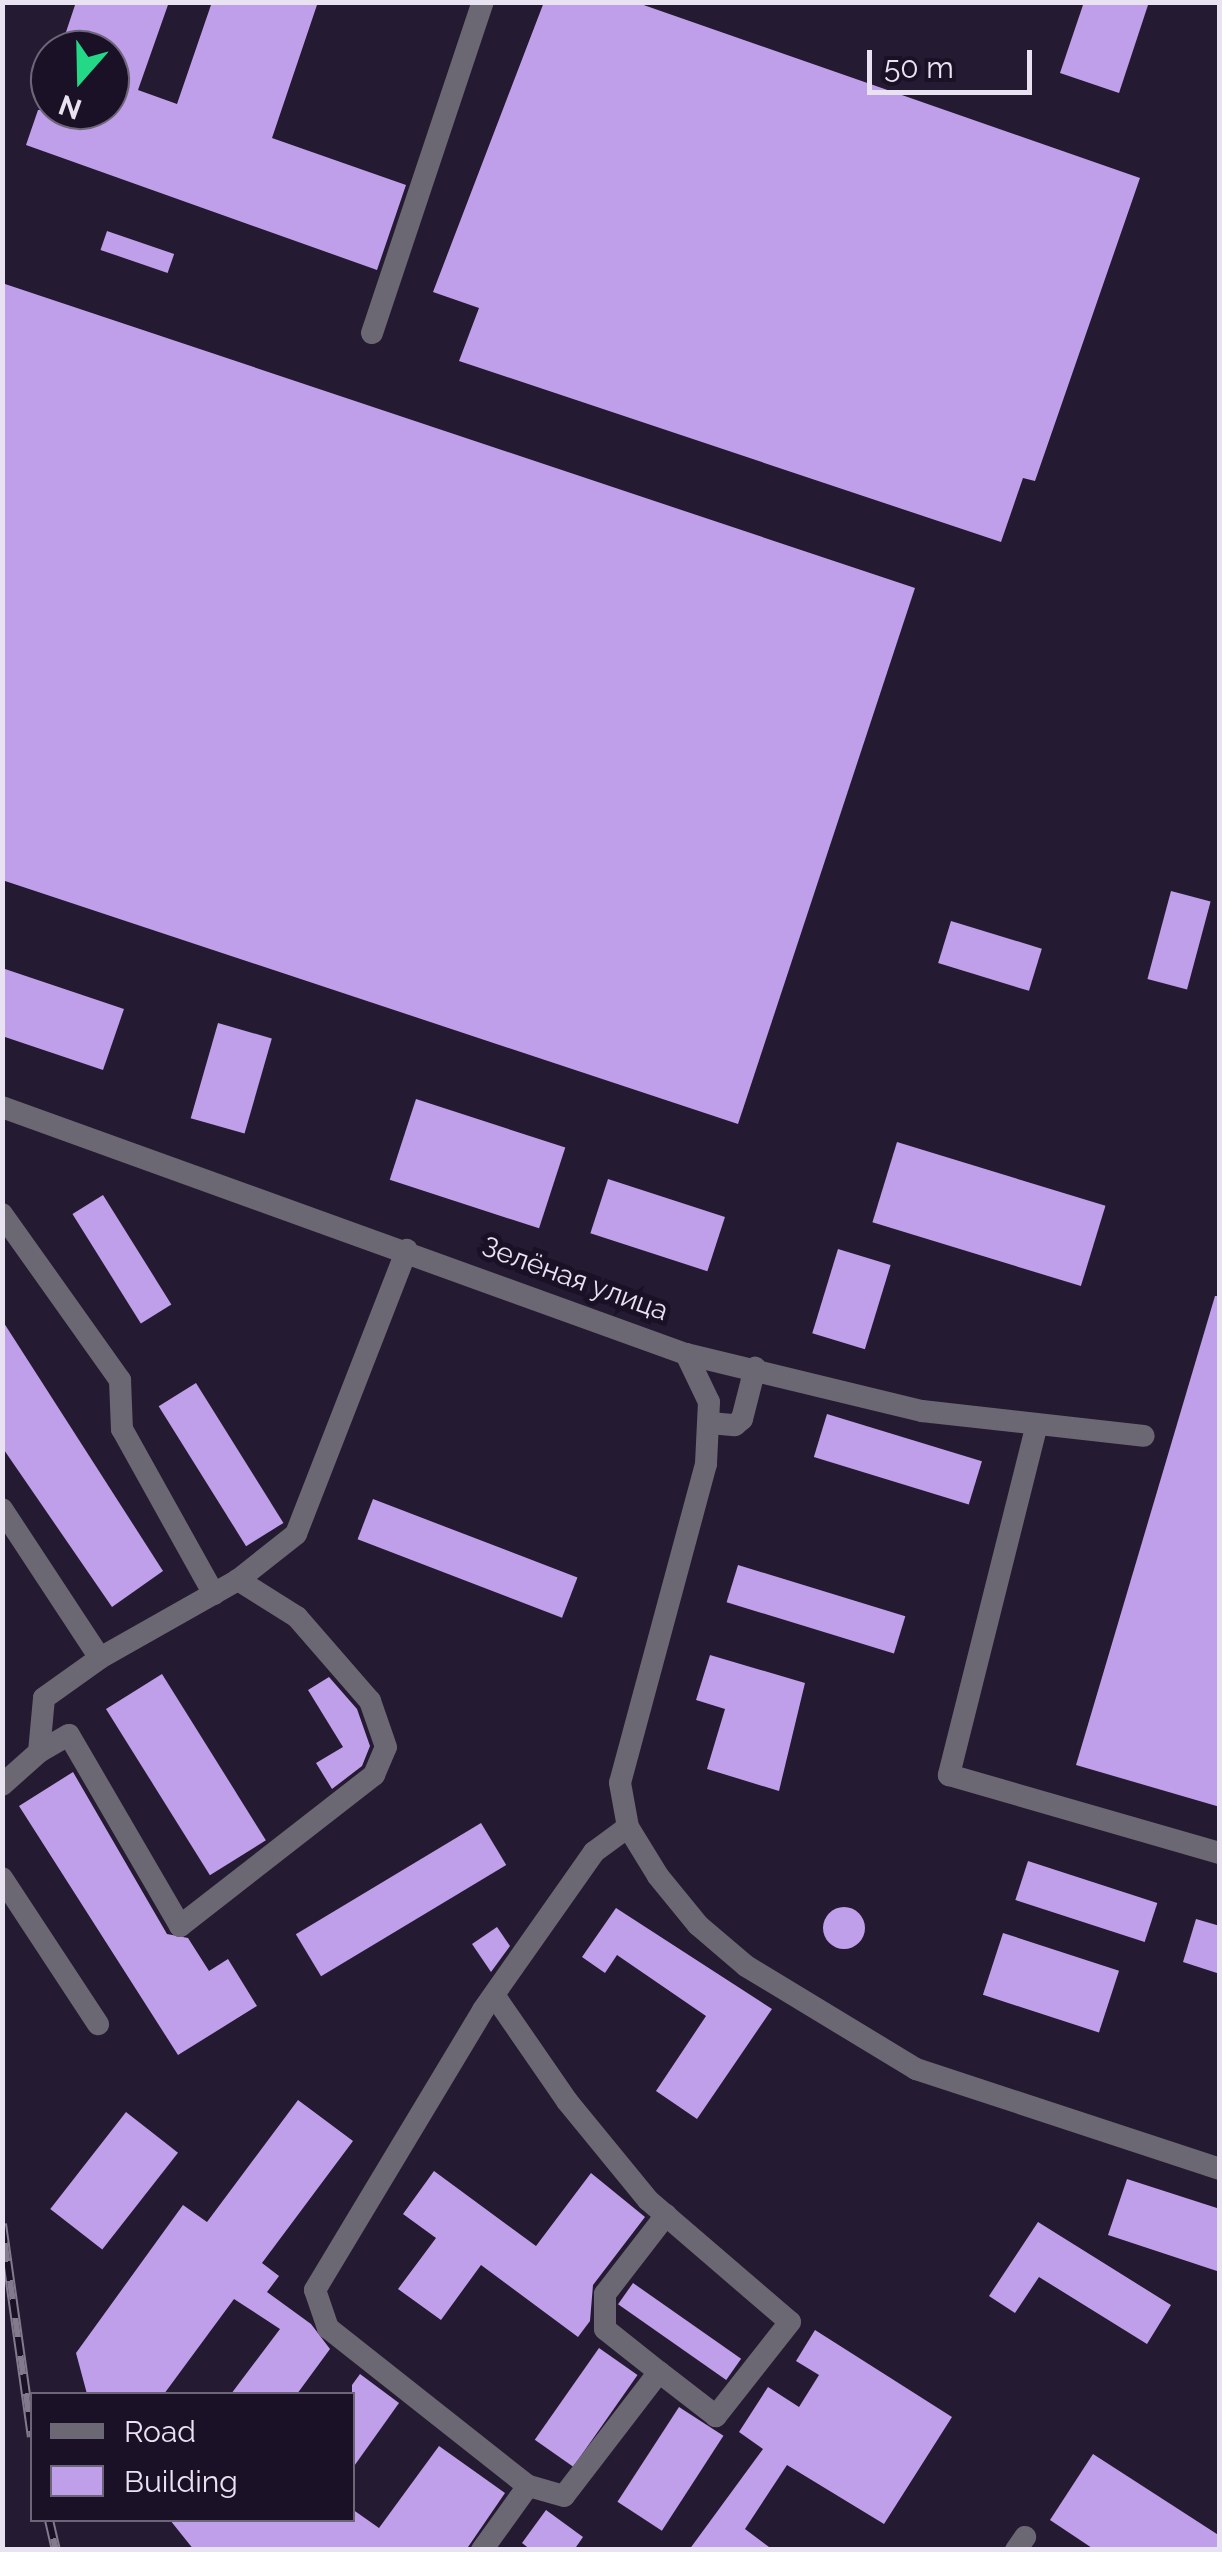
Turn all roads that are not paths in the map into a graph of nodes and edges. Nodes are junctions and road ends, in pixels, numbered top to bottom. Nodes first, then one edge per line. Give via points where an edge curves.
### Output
1 (483, 2) edge
2 (372, 333) dead end
3 (2, 1107) edge
4 (2, 1214) edge
5 (408, 1250) junction
6 (686, 1354) junction
7 (754, 1368) junction
8 (710, 1423) junction
9 (1036, 1428) junction
10 (1144, 1436) dead end
11 (2, 1509) edge
12 (238, 1580) junction
13 (214, 1594) junction
14 (100, 1658) junction
15 (38, 1752) junction
16 (2, 1786) edge
17 (628, 1827) junction
18 (1220, 1853) edge
19 (2, 1878) edge
20 (494, 1994) junction
21 (98, 2024) dead end
22 (1220, 2168) edge
23 (666, 2215) junction
24 (659, 2372) junction
25 (528, 2486) junction
26 (482, 2550) edge

1 - 2 street
3 - 5 street, Зелёная улица
4 - 13 street via 120,1380 122,1429
5 - 6 street, Зелёная улица
5 - 12 street via 296,1534
6 - 7 street, Зелёная улица
6 - 8 street via 701,1376
7 - 8 street via 742,1419 735,1425
7 - 9 street, Зелёная улица via 922,1411
8 - 17 street via 706,1464 620,1783
9 - 10 street, Зелёная улица
9 - 18 street via 948,1774
11 - 14 street
12 - 13 street
12 - 15 street via 298,1616 370,1701 386,1748 374,1775 180,1926 70,1735
13 - 14 street
14 - 15 street via 44,1698
15 - 16 street
17 - 20 street via 594,1852
17 - 22 street via 698,1925 808,2010 916,2069
19 - 21 street
20 - 23 street via 566,2102
20 - 25 street via 315,2290 328,2328
23 - 24 street via 605,2294 605,2329
23 - 24 street via 790,2322 716,2416
24 - 25 street via 564,2496
25 - 26 street

